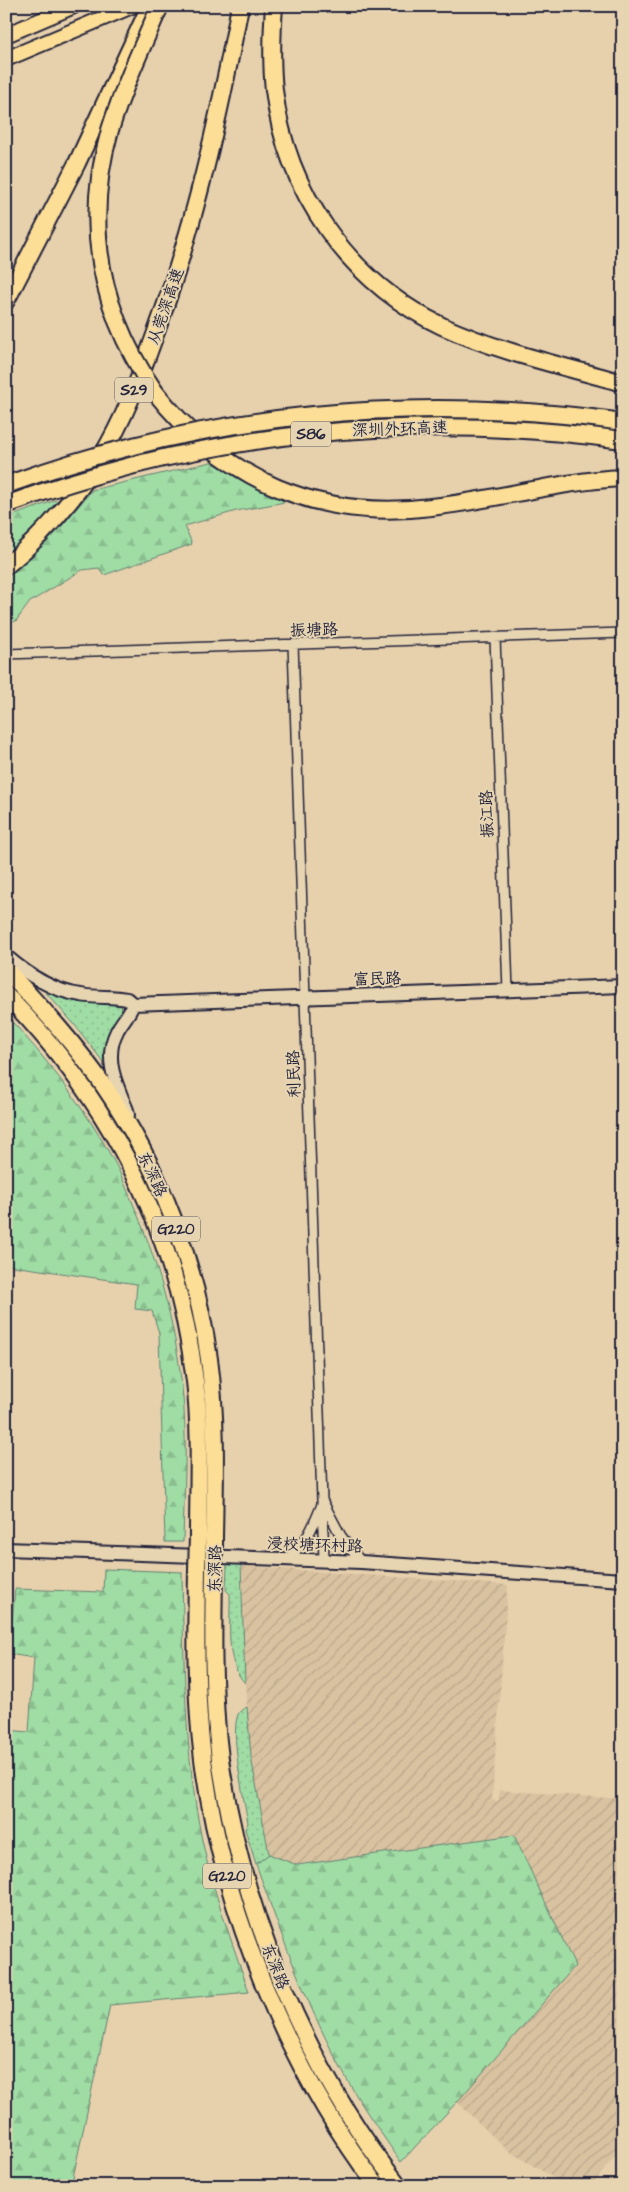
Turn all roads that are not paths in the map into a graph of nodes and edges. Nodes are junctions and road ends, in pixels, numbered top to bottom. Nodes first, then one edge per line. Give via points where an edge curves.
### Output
1 (74, 6) edge
2 (132, 6) edge
3 (150, 6) edge
4 (160, 6) edge
5 (240, 6) edge
6 (274, 6) edge
7 (6, 35) edge
8 (6, 59) edge
9 (6, 301) edge
10 (623, 383) edge
11 (623, 422) edge
12 (623, 440) edge
13 (623, 478) edge
14 (6, 485) edge
15 (6, 505) edge
16 (6, 566) edge
17 (623, 633) edge
18 (495, 638) junction
19 (293, 644) junction
20 (6, 654) edge
21 (6, 956) edge
22 (6, 970) edge
23 (623, 986) edge
24 (508, 990) junction
25 (6, 994) edge
26 (306, 997) junction
27 (133, 1004) junction
28 (128, 1125) junction
29 (324, 1502) junction
30 (6, 1549) edge
31 (286, 1559) junction
32 (324, 1560) junction
33 (361, 1562) junction
34 (623, 1580) edge
35 (378, 2186) edge
36 (399, 2186) edge

1 - 7 main road
2 - 8 main road
3 - 9 highway via 77,163
4 - 13 highway, bridge via 110,130 97,214 101,265 114,315 128,347 155,392 179,420 206,447 266,483 328,504 353,508 437,507 562,484
5 - 16 highway, 从莞深高速 / S29 via 203,182 160,322 132,395 90,473 56,518
6 - 10 highway via 274,84 284,141 309,201 350,258 395,298 444,327 496,346
11 - 14 highway, 深圳外环高速 / S86, bridge via 479,408 327,413 165,439 80,460
12 - 15 highway, 深圳外环高速 / S86, bridge via 480,427 400,427 319,433 165,458 90,477
17 - 18 street, 振塘路
18 - 19 street, 振塘路
18 - 24 street, 振江路
19 - 20 street, 振塘路
19 - 26 street, 利民路
21 - 27 street, 富民路 via 59,990 127,998
22 - 28 highway, 东深路 / G220 via 76,1049
23 - 24 street, 富民路
24 - 26 street, 富民路
25 - 35 highway, 东深路 / G220, bridge via 59,1053 103,1115 135,1174 161,1235 180,1297 195,1383 199,1722 209,1798 226,1872 250,1946 279,2018 314,2088
26 - 27 street, 富民路
26 - 29 street, 利民路
27 - 28 street via 114,1037 110,1053 111,1070 127,1110
28 - 36 highway, 东深路 / G220, bridge via 168,1208 190,1271 209,1359 216,1447 213,1646 217,1730 226,1795 242,1868 266,1941 311,2047 370,2146
29 - 31 street, 利民路 via 306,1541
29 - 32 street, 利民路
29 - 33 street, 利民路 via 340,1536
30 - 31 street, 浸校塘环村路
31 - 32 street, 浸校塘环村路
32 - 33 street, 浸校塘环村路
33 - 34 street, 浸校塘环村路

